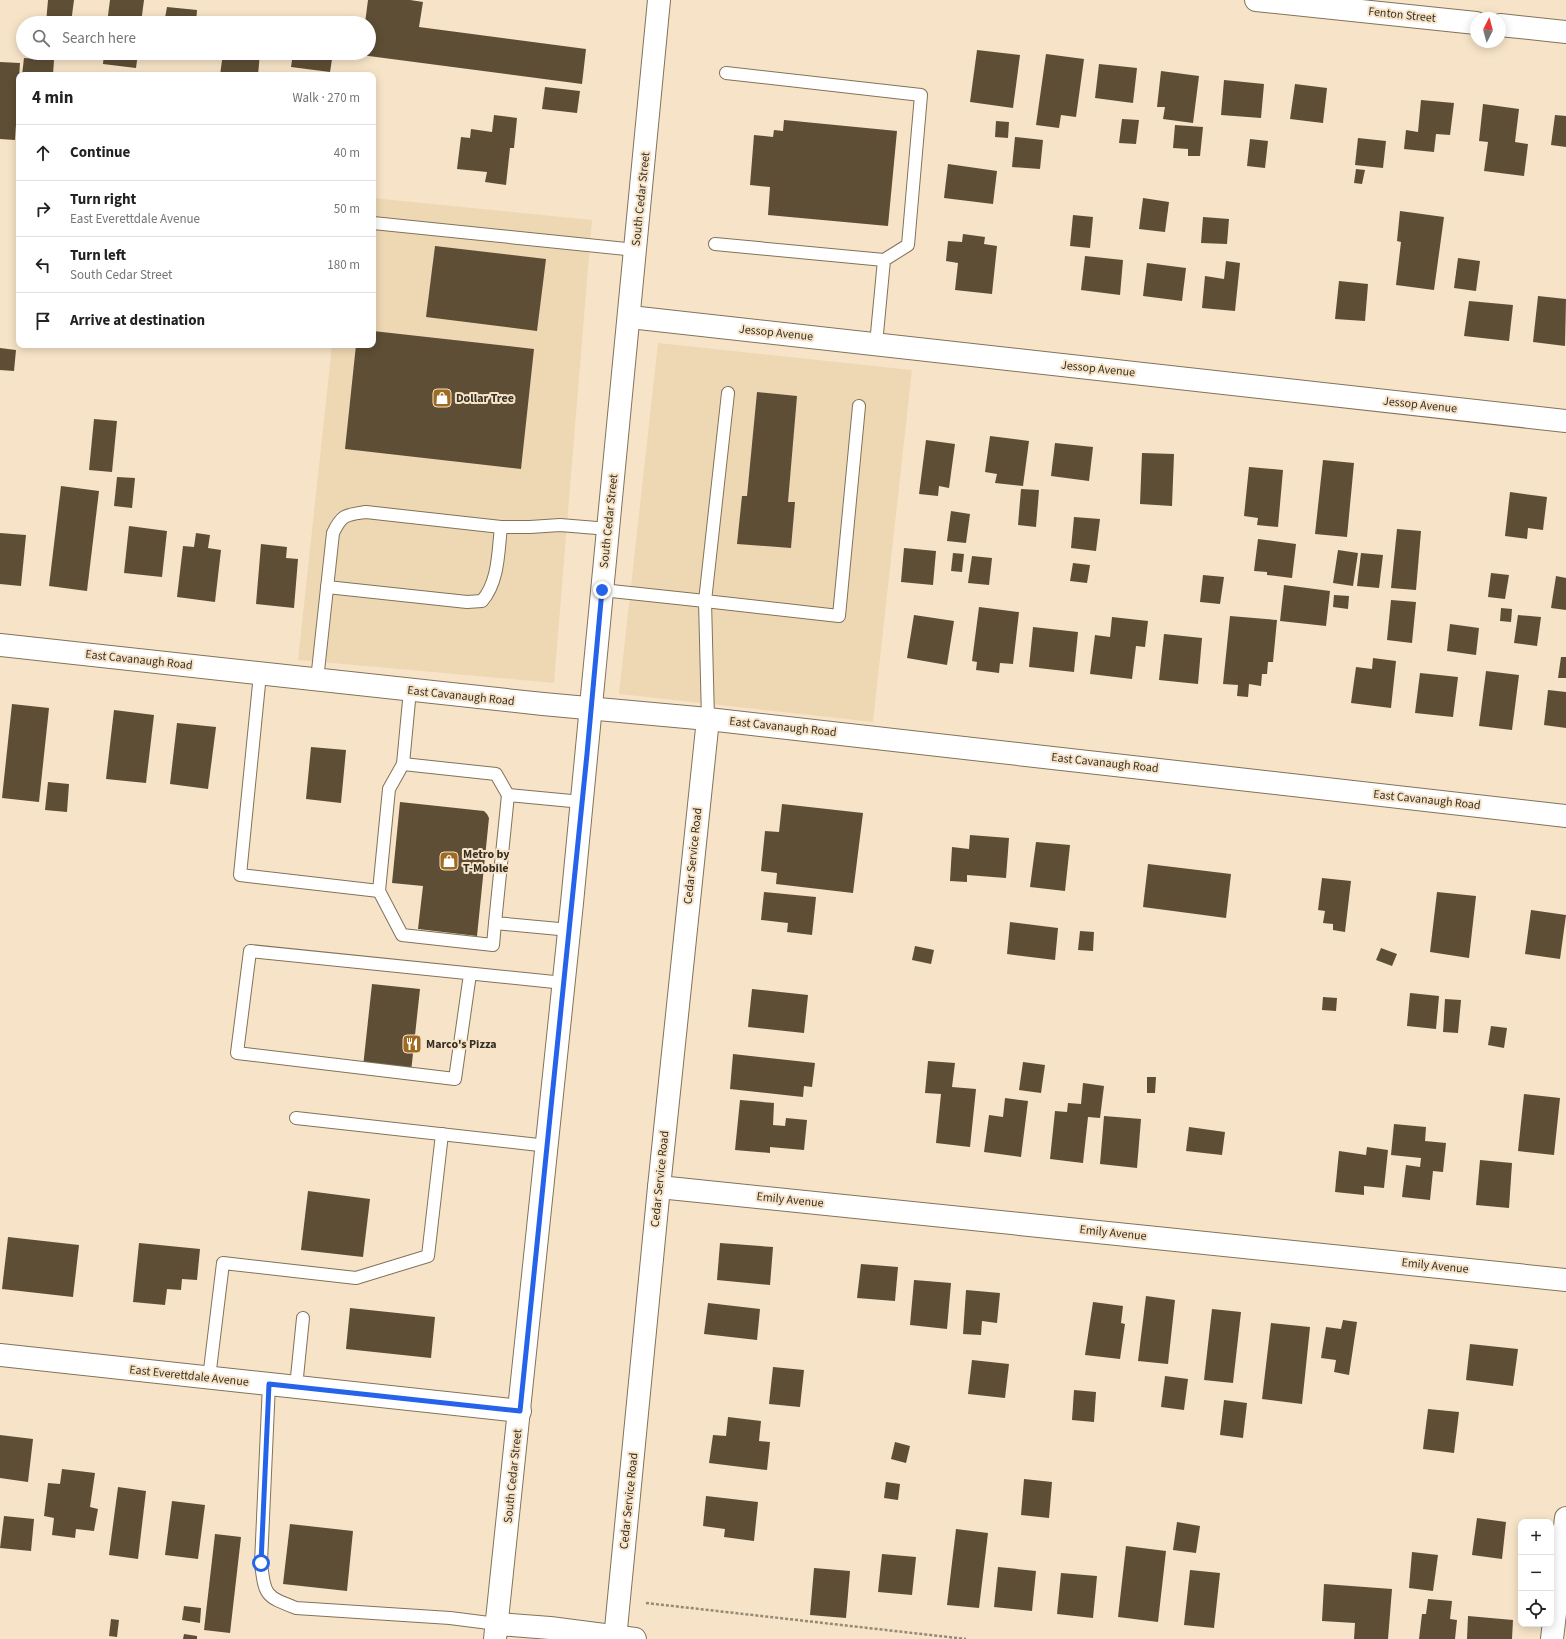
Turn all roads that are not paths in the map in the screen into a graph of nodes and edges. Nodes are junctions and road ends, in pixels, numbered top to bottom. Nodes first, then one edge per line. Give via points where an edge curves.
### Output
1 (659, 0) edge
2 (1256, 0) edge
3 (1470, 22) edge
4 (1506, 26) edge
5 (1566, 32) edge
6 (726, 73) dead end
7 (376, 223) edge
8 (715, 244) dead end
9 (636, 250) junction
10 (884, 260) junction
11 (630, 317) junction
12 (876, 344) junction
13 (728, 394) dead end
14 (859, 406) dead end
15 (1566, 422) edge
16 (501, 527) junction
17 (609, 529) junction
18 (327, 587) junction
19 (602, 590) junction
20 (705, 601) junction
21 (0, 645) edge
22 (260, 674) junction
23 (316, 680) junction
24 (410, 690) junction
25 (592, 708) junction
26 (708, 718) junction
27 (403, 764) junction
28 (508, 795) junction
29 (582, 802) junction
30 (1566, 816) edge
31 (379, 891) junction
32 (495, 923) junction
33 (570, 930) junction
34 (470, 974) junction
35 (564, 984) junction
36 (296, 1118) dead end
37 (442, 1134) junction
38 (548, 1146) junction
39 (659, 1187) junction
40 (1566, 1280) edge
41 (302, 1318) dead end
42 (0, 1355) edge
43 (209, 1378) junction
44 (269, 1384) junction
45 (296, 1387) junction
46 (520, 1411) junction
47 (1566, 1518) edge
48 (496, 1631) edge
49 (622, 1638) edge
50 (1552, 1639) edge

1 - 9 street, South Cedar Street
2 - 3 street, Fenton Street
4 - 5 street
6 - 10 lane via 921,95 908,245
7 - 9 lane
8 - 10 lane
9 - 11 street, South Cedar Street
10 - 12 lane
11 - 12 street, Jessop Avenue
11 - 17 street, South Cedar Street
12 - 15 street, Jessop Avenue
13 - 20 lane
14 - 20 lane via 839,616
16 - 17 lane via 560,525
16 - 18 lane via 366,512 349,515 338,522 333,533
16 - 18 lane via 494,581 482,601 466,602
17 - 19 street, South Cedar Street
18 - 23 lane
19 - 20 lane
19 - 25 street, South Cedar Street
20 - 26 lane
21 - 22 street, East Cavanaugh Road
22 - 23 street, East Cavanaugh Road
22 - 31 lane via 240,875
23 - 24 street, East Cavanaugh Road
24 - 25 street, East Cavanaugh Road
24 - 27 lane
25 - 26 street, East Cavanaugh Road
25 - 29 street, South Cedar Street
26 - 30 street, East Cavanaugh Road
26 - 39 street, Cedar Service Road
27 - 28 lane via 496,774
27 - 31 lane via 389,789
28 - 29 lane
28 - 32 lane
29 - 33 street, South Cedar Street
31 - 32 lane via 402,935 494,944
32 - 33 lane
33 - 35 street, South Cedar Street
34 - 34 lane via 250,951 237,1053 455,1079
34 - 35 lane
35 - 38 street, South Cedar Street
36 - 37 lane
37 - 38 lane
37 - 43 lane via 428,1256 356,1278 223,1263
38 - 46 street, South Cedar Street
39 - 40 street, Emily Avenue
39 - 49 street, Cedar Service Road via 619,1601
41 - 45 lane
42 - 43 street, East Everettdale Avenue
43 - 44 street, East Everettdale Avenue
44 - 45 street, East Everettdale Avenue
44 - 48 lane via 261,1563 264,1588 274,1599 296,1608 450,1618
45 - 46 street, East Everettdale Avenue
46 - 48 street, South Cedar Street
47 - 50 street
48 - 49 street via 550,1628

